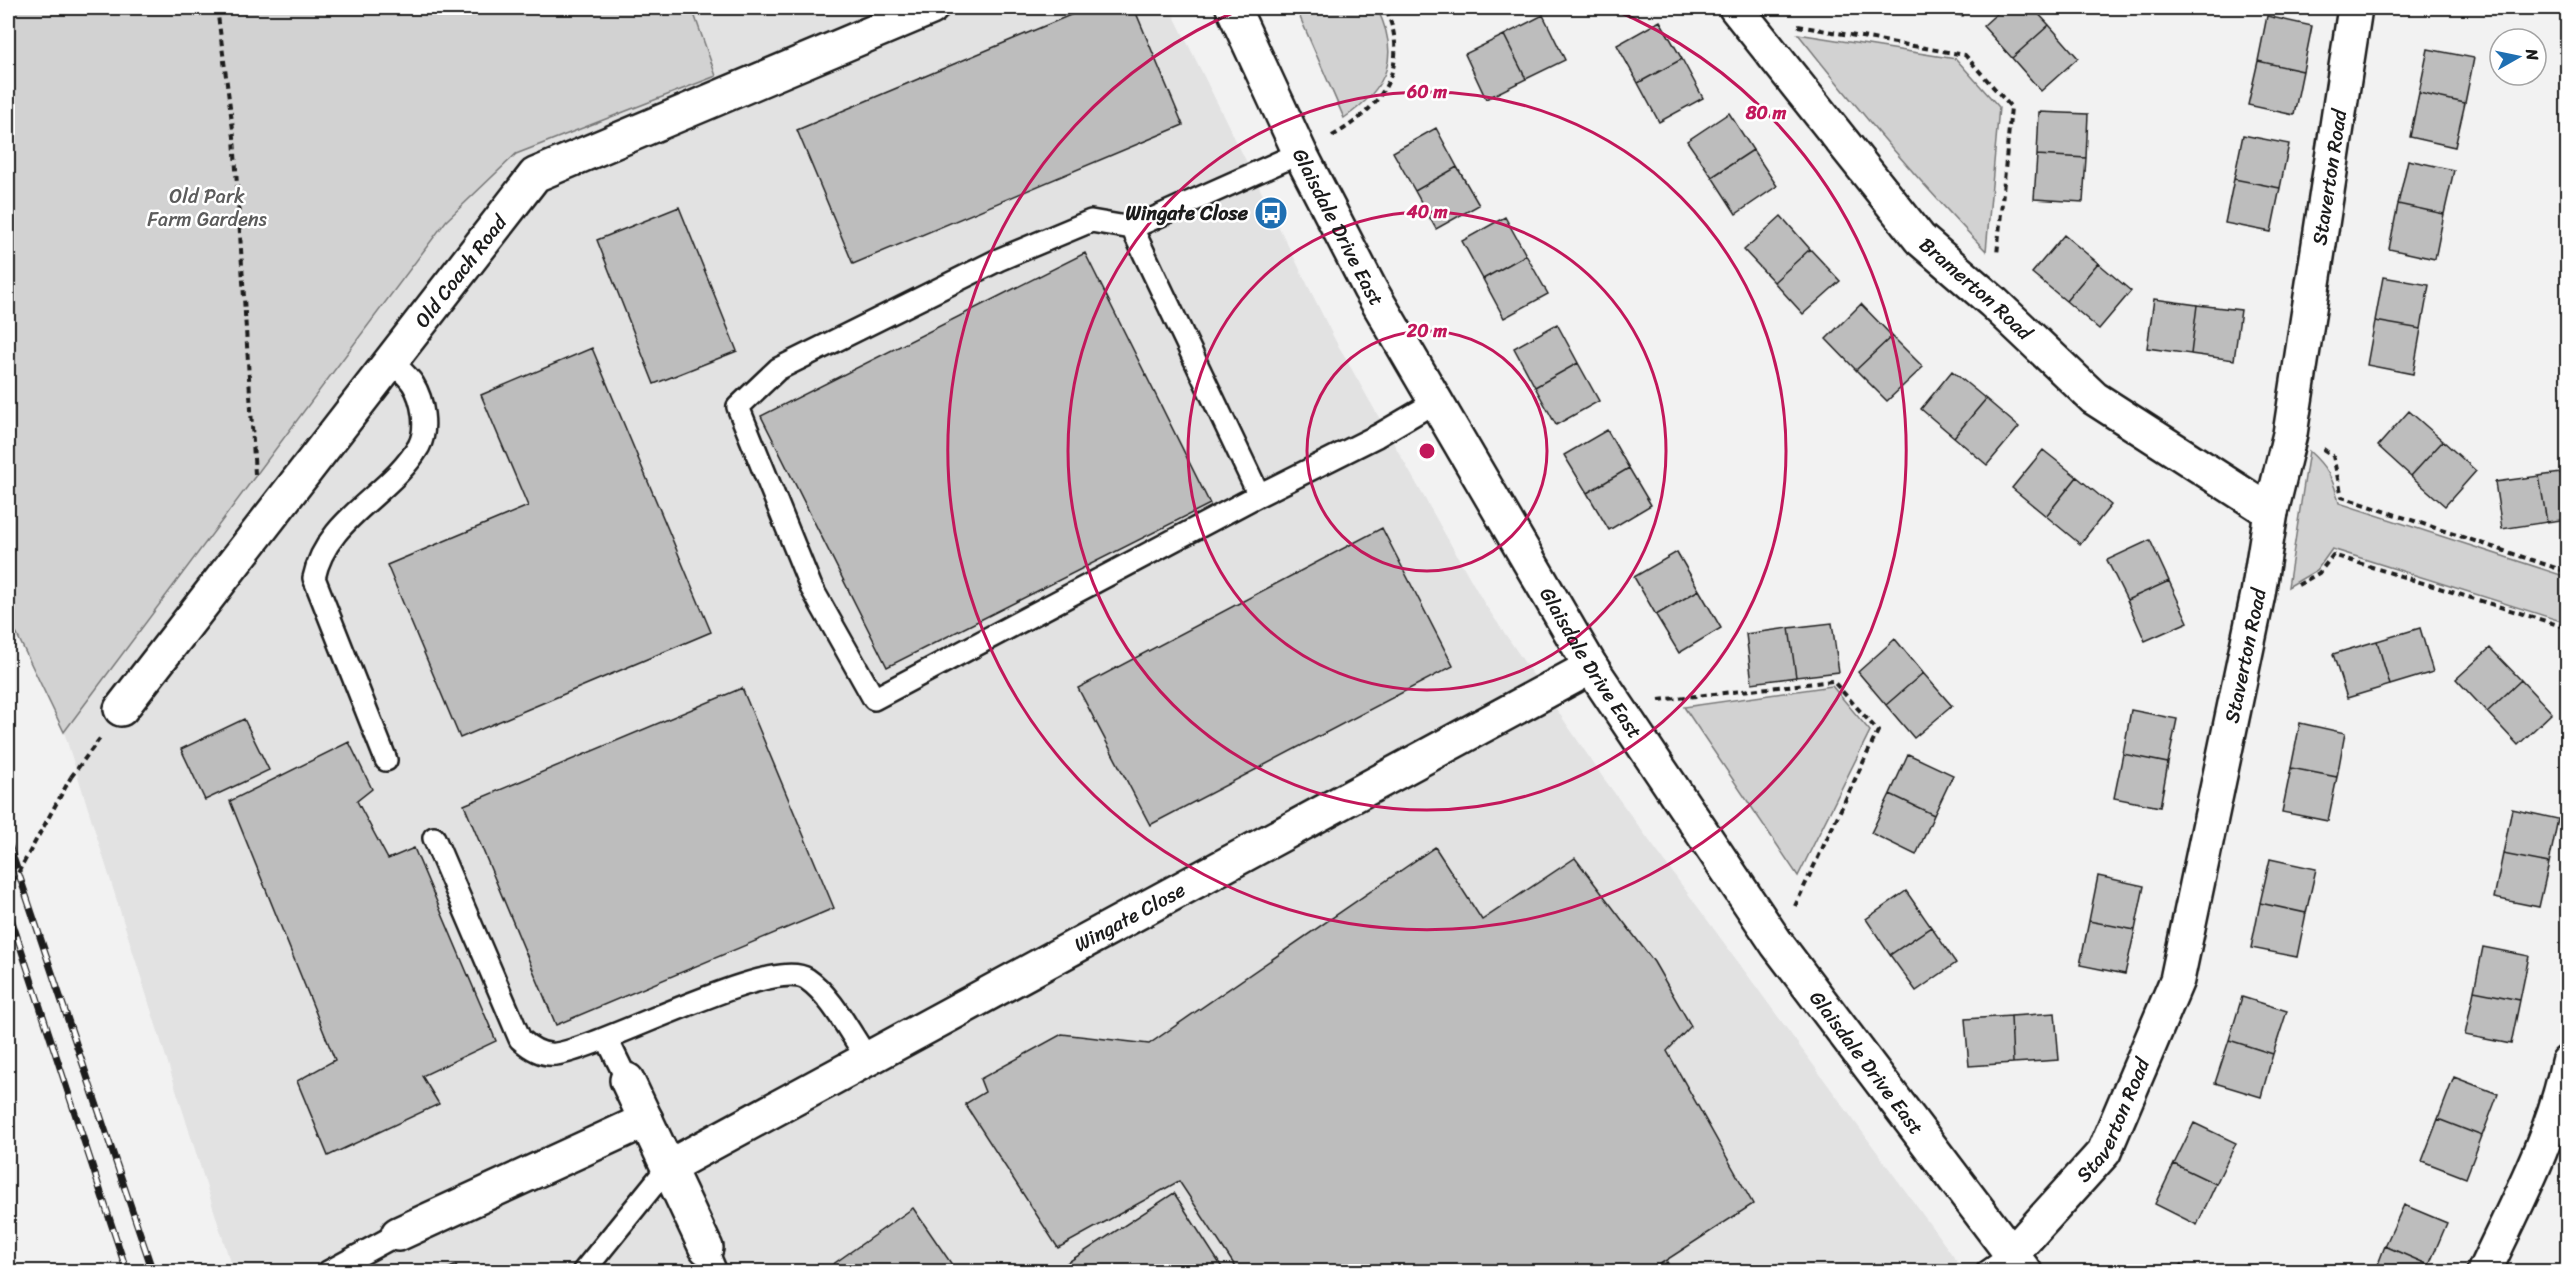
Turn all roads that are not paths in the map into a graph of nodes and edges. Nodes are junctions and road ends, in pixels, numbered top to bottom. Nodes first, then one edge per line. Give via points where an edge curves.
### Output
1 (931, 8) edge
2 (1233, 8) edge
3 (2355, 8) edge
4 (1740, 14) edge
5 (1300, 153) junction
6 (1132, 228) junction
7 (391, 361) junction
8 (1435, 402) junction
9 (1259, 495) junction
10 (2271, 512) junction
11 (1591, 668) junction
12 (122, 709) road end
13 (386, 760) dead end
14 (434, 838) dead end
15 (607, 1039) junction
16 (868, 1059) junction
17 (2568, 1062) edge
18 (627, 1080) joint
19 (646, 1120) junction
20 (668, 1167) junction
21 (398, 1234) joint
22 (711, 1260) edge
23 (2008, 1266) edge
24 (328, 1272) edge
25 (583, 1272) edge
26 (2484, 1272) edge

1 - 7 street, Old Coach Road via 535,175
2 - 5 street, Glaisdale Drive East
3 - 10 street, Staverton Road via 2290,434
4 - 10 street, Bramerton Road via 1920,239 2094,398
5 - 6 lane
5 - 8 street, Glaisdale Drive East via 1370,289
6 - 9 lane
6 - 9 lane via 1091,221 998,260 778,369 738,407 811,587 874,699
7 - 12 street, Old Coach Road
7 - 13 lane via 413,383 424,408 420,444 406,463 340,527 317,562 314,578
8 - 9 lane
8 - 11 street, Glaisdale Drive East
10 - 23 street, Staverton Road via 2258,594 2177,980 2104,1152
11 - 16 street, Wingate Close
11 - 23 street, Glaisdale Drive East via 1777,944
14 - 15 lane via 520,1039 533,1050 554,1055
15 - 16 lane via 739,986 783,976 805,978 822,992
15 - 18 lane
16 - 20 street, Wingate Close
17 - 26 street via 2560,1100
18 - 19 street
19 - 20 street
19 - 21 street
20 - 22 street
20 - 25 lane
21 - 24 lane

